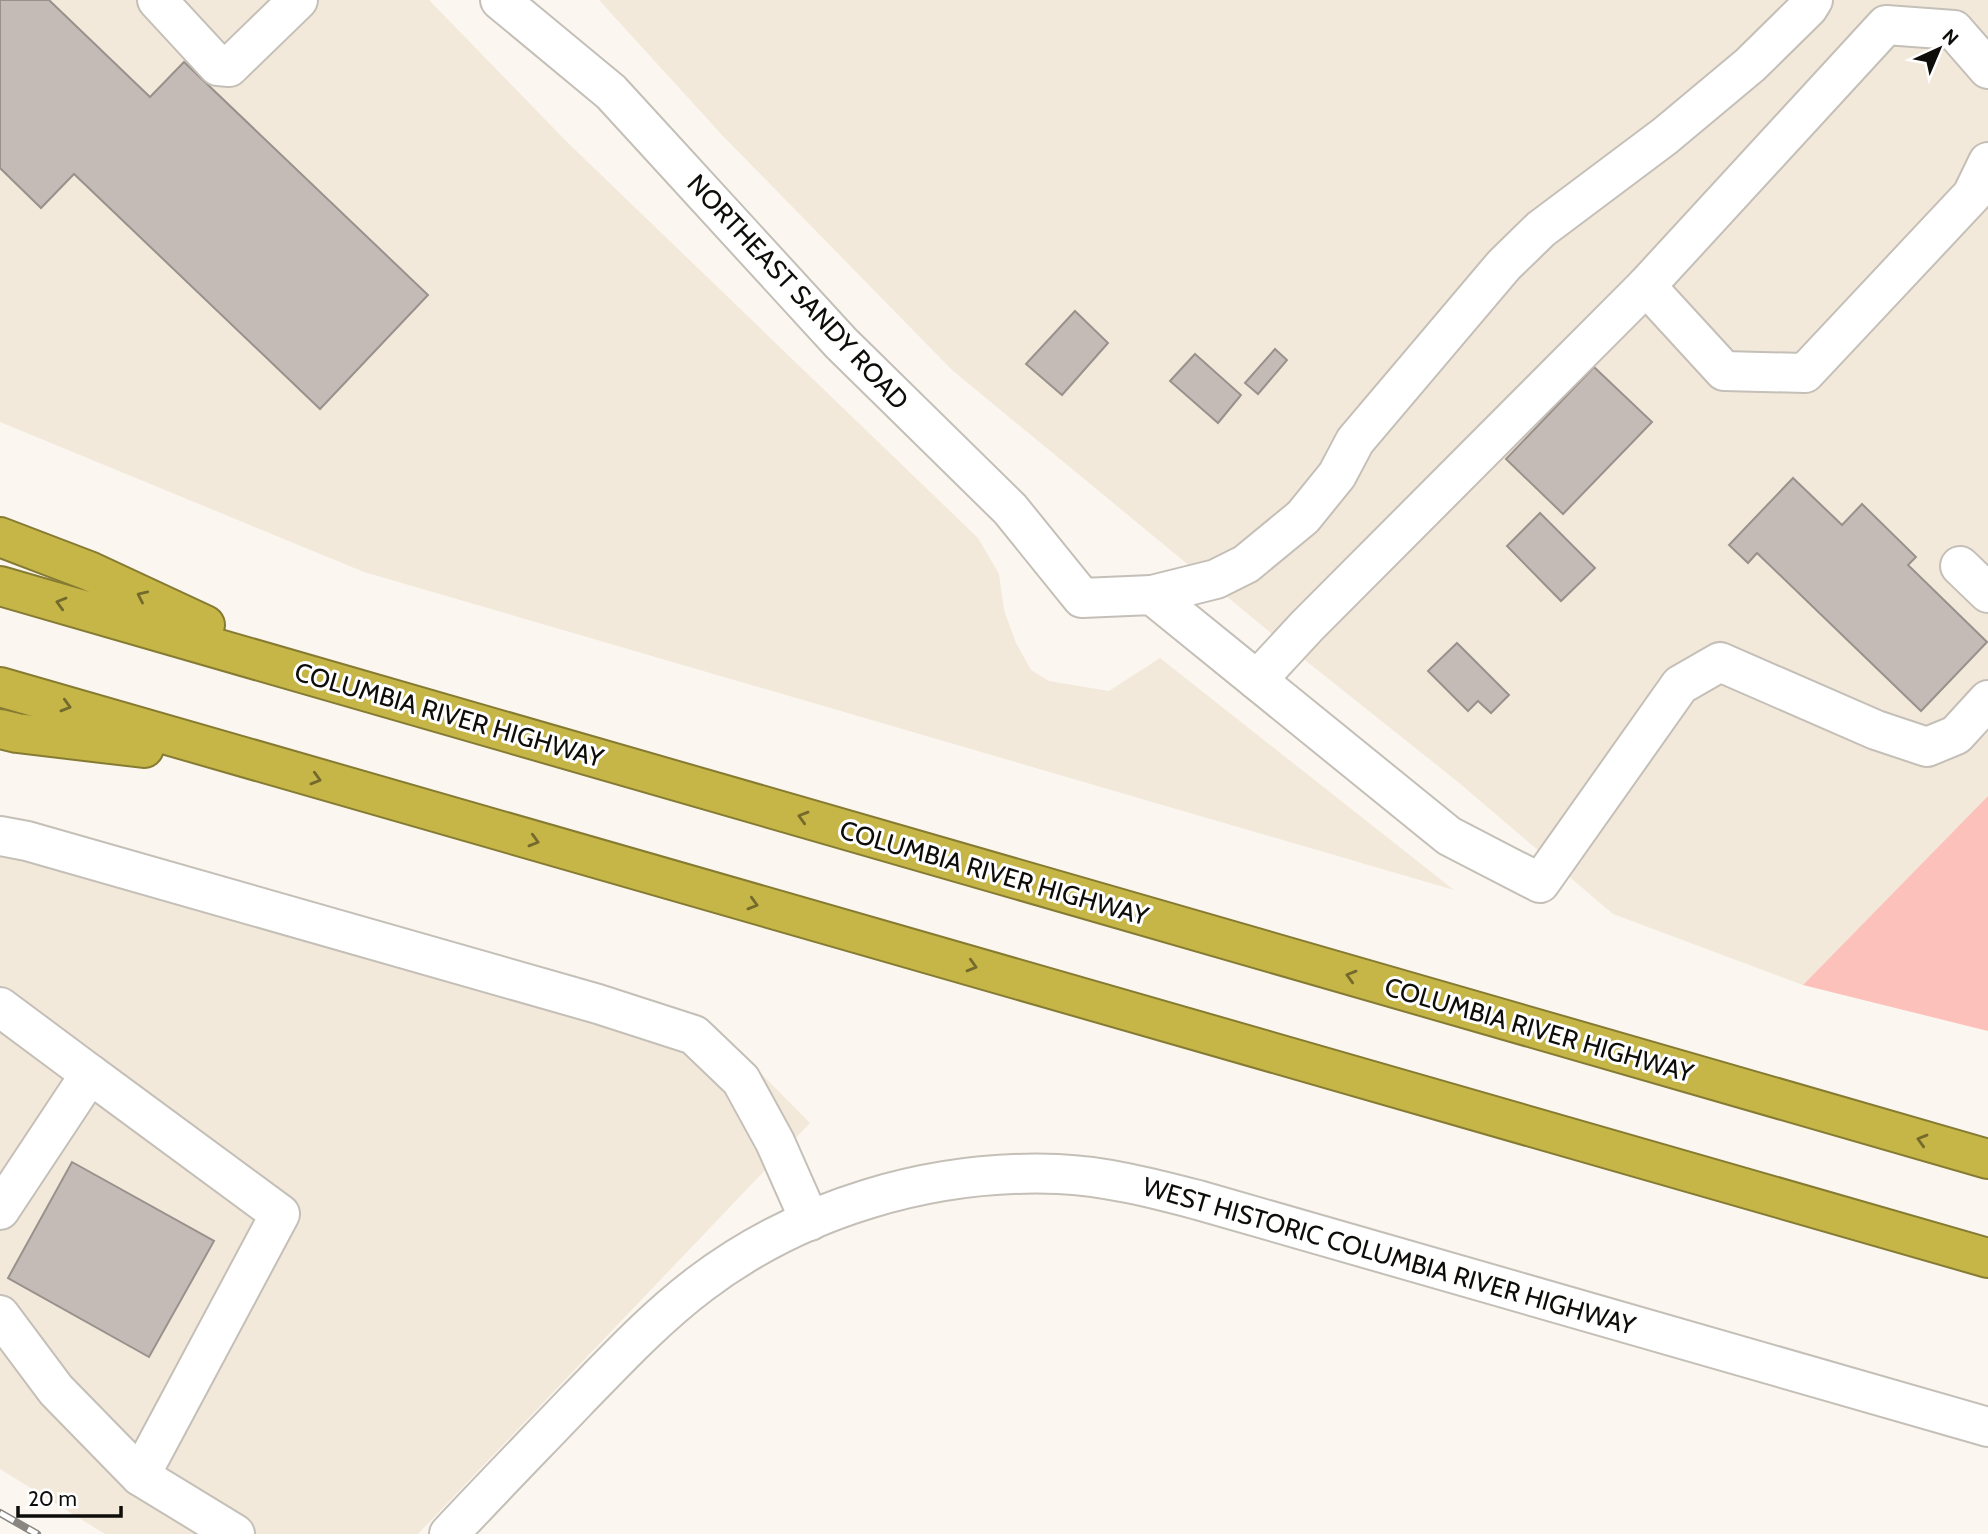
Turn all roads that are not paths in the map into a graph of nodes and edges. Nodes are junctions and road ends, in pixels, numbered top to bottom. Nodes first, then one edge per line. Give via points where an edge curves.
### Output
1 (158, 0) edge
2 (298, 0) edge
3 (500, 0) edge
4 (1813, 0) edge
5 (1988, 69) edge
6 (1988, 162) edge
7 (1646, 286) junction
8 (0, 537) edge
9 (1960, 566) dead end
10 (0, 586) edge
11 (1988, 593) edge
12 (1152, 595) junction
13 (315, 676) junction
14 (1257, 680) junction
15 (0, 687) edge
16 (1988, 700) edge
17 (0, 729) edge
18 (250, 760) junction
19 (0, 836) edge
20 (0, 1007) edge
21 (90, 1074) junction
22 (1988, 1159) edge
23 (0, 1210) edge
24 (798, 1227) junction
25 (1988, 1258) edge
26 (0, 1315) edge
27 (1988, 1427) edge
28 (140, 1476) junction
29 (235, 1534) edge
30 (449, 1534) edge

1 - 2 street via 223,68
3 - 12 street, NORTHEAST SANDY ROAD via 611,92 841,343 1010,509 1082,598
4 - 12 street via 1750,65 1541,229 1504,265 1355,441 1337,475 1303,517 1245,564 1216,579
5 - 7 street via 1954,30 1886,25
6 - 7 street via 1972,195 1805,373 1724,371
7 - 14 street
13 -> 8 highway via 89,571
9 - 11 street
13 -> 10 highway, COLUMBIA RIVER HIGHWAY
12 - 14 street
22 -> 13 highway, COLUMBIA RIVER HIGHWAY
14 - 16 street via 1450,836 1540,883 1680,685 1720,662 1876,730 1927,747 1956,735
15 -> 18 highway
17 - 18 highway
18 -> 25 highway
19 - 24 street via 694,1035 741,1080 775,1142
20 - 21 street
21 - 23 street
21 - 28 street via 280,1214
24 - 27 street, WEST HISTORIC COLUMBIA RIVER HIGHWAY via 898,1190 953,1180 1004,1174 1106,1179 1211,1203
24 - 30 street, WEST HISTORIC COLUMBIA RIVER HIGHWAY via 732,1261 650,1326
26 - 28 street via 56,1390
28 - 29 street

